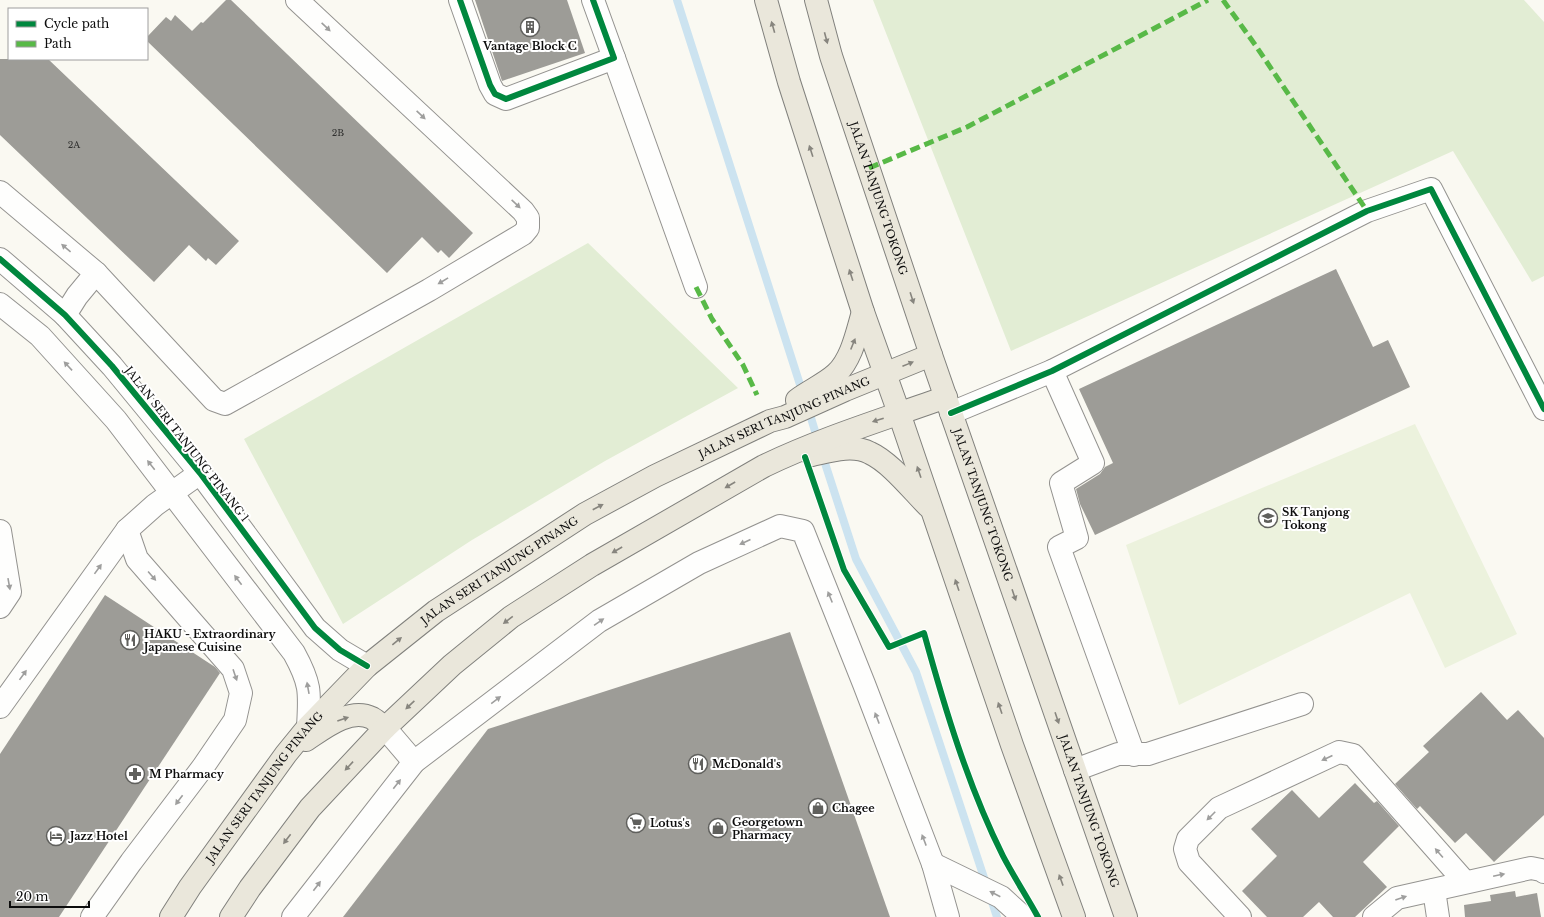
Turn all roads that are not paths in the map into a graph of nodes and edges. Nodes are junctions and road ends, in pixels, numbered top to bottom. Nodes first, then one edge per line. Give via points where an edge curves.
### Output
1 (297, 0) edge
2 (460, 0) edge
3 (593, 0) edge
4 (766, 0) edge
5 (816, 0) edge
6 (614, 58) junction
7 (0, 192) edge
8 (0, 259) edge
9 (96, 273) junction
10 (696, 287) dead end
11 (0, 304) edge
12 (862, 312) junction
13 (65, 315) junction
14 (931, 355) junction
15 (1052, 371) junction
16 (884, 374) junction
17 (840, 382) junction
18 (948, 405) junction
19 (1544, 409) edge
20 (899, 414) junction
21 (798, 455) junction
22 (200, 473) junction
23 (172, 492) junction
24 (931, 509) junction
25 (128, 530) junction
26 (0, 531) edge
27 (111, 552) junction
28 (137, 559) junction
29 (0, 607) edge
30 (367, 666) junction
31 (1302, 704) dead end
32 (0, 706) edge
33 (308, 727) junction
34 (385, 728) junction
35 (286, 754) junction
36 (1134, 754) junction
37 (414, 762) junction
38 (1075, 770) junction
39 (933, 864) junction
40 (1544, 872) edge
41 (1465, 882) junction
42 (1434, 890) junction
43 (92, 917) edge
44 (171, 917) edge
45 (231, 917) edge
46 (293, 917) edge
47 (948, 917) edge
48 (1023, 917) edge
49 (1074, 917) edge
50 (1126, 917) edge
51 (1240, 917) edge
52 (1374, 917) edge
53 (1438, 917) edge

1 -> 9 street via 523,211 528,218 528,228 523,234 435,286 224,404 214,400
2 - 6 street via 490,85 500,97 506,99
3 - 6 street
12 -> 4 main road via 789,82
5 -> 14 main road, JALAN TANJUNG TOKONG via 831,56
6 - 10 street
9 -> 7 street
8 - 13 street, JALAN SERI TANJUNG PINANG 1
9 - 13 street
23 -> 11 street via 83,382 40,336
12 - 16 main road
17 -> 12 main road
13 - 22 street, JALAN SERI TANJUNG PINANG 1 via 112,366
16 -> 14 main road, JALAN SERI TANJUNG PINANG
14 - 18 main road, JALAN TANJUNG TOKONG
15 - 18 street
15 - 19 street via 1367,211 1431,189
15 - 36 street via 1093,463 1061,483 1077,538 1059,547
16 - 17 main road, JALAN SERI TANJUNG PINANG
16 - 20 main road
30 -> 17 main road, JALAN SERI TANJUNG PINANG via 436,611 585,514
18 - 20 main road
18 -> 38 main road, JALAN TANJUNG TOKONG
20 -> 21 main road via 858,427
24 -> 20 main road
21 - 24 main road via 854,449 870,452 886,464
21 -> 34 main road via 764,466 592,565 512,618 452,664
22 - 23 street
22 - 30 street, JALAN SERI TANJUNG PINANG 1 via 316,628 340,650
23 - 25 street
33 -> 23 street via 308,683 294,653
49 -> 24 main road
25 - 27 street
25 - 28 street
26 -> 29 street via 10,592
27 - 28 street
32 -> 27 street
28 -> 43 street via 233,669 241,693 235,720 204,767
30 - 33 main road, JALAN SERI TANJUNG PINANG
31 - 36 street via 1148,754
33 - 35 main road, JALAN SERI TANJUNG PINANG
35 -> 34 main road via 327,726 356,715 372,718
34 - 37 street
34 -> 45 main road via 310,808
35 - 44 main road, JALAN SERI TANJUNG PINANG
36 - 38 street via 1118,754
37 - 39 street via 599,621 699,563 780,526 804,532
46 -> 37 street
38 - 50 main road, JALAN TANJUNG TOKONG
39 - 47 street
48 -> 39 street via 1001,897
41 -> 40 street via 1531,868
41 - 42 street
41 -> 51 street via 1353,756 1339,752 1219,808 1188,839 1185,849 1189,862
52 -> 42 street via 1397,898
42 - 53 street

